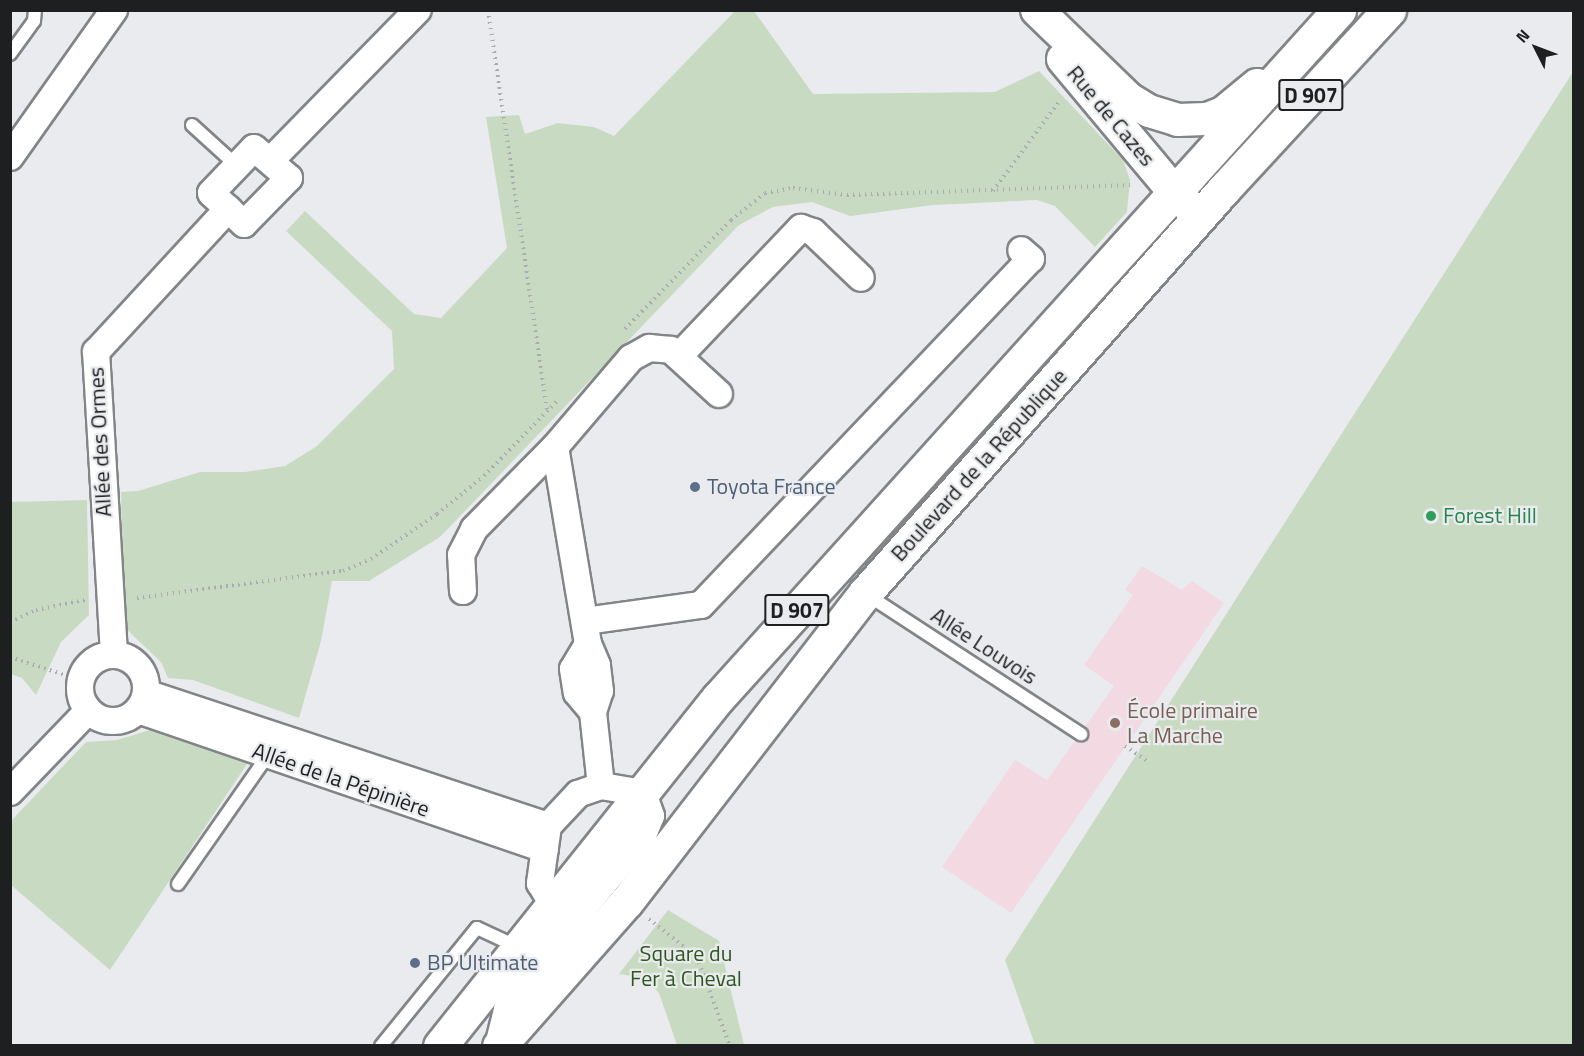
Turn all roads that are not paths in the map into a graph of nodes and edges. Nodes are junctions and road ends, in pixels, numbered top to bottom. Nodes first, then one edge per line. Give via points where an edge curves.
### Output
1 (36, 10) edge
2 (114, 10) edge
3 (418, 10) edge
4 (1028, 10) edge
5 (1037, 10) edge
6 (1339, 10) edge
7 (1389, 10) edge
8 (1307, 45) junction
9 (10, 54) edge
10 (1178, 120) junction
11 (192, 125) dead end
12 (1224, 138) junction
13 (10, 157) edge
14 (270, 161) junction
15 (237, 166) junction
16 (1233, 179) junction
17 (1175, 193) junction
18 (228, 209) junction
19 (1200, 216) junction
20 (1021, 250) dead end
21 (861, 278) dead end
22 (678, 356) junction
23 (719, 394) dead end
24 (555, 447) junction
25 (463, 591) dead end
26 (865, 593) junction
27 (586, 633) junction
28 (114, 654) junction
29 (142, 702) junction
30 (88, 711) junction
31 (1081, 734) dead end
32 (272, 746) junction
33 (601, 786) junction
34 (10, 792) edge
35 (643, 793) junction
36 (546, 838) junction
37 (178, 884) dead end
38 (573, 922) junction
39 (519, 947) junction
40 (381, 1046) edge
41 (440, 1046) edge
42 (499, 1046) edge

1 - 9 lane via 34,21
2 - 13 street
3 - 14 street
4 - 17 street, Rue de Cazes via 1090,92
5 - 10 street, Rue de Cazes via 1129,99 1149,111
6 - 8 main road, Boulevard de la République / D 907
7 - 16 main road, Boulevard de la République / D 907
8 - 10 street, Rue de Cazes via 1223,113 1207,119
8 - 12 main road, Boulevard de la République / D 907
10 - 12 street
11 - 15 lane
12 - 16 street
12 - 17 main road, Boulevard de la République / D 907
14 - 15 street via 254,148
14 - 18 street via 289,178 244,224
15 - 18 street via 212,193
16 - 19 main road, Boulevard de la République / D 907
17 - 19 street, Rue de Cazes
17 - 35 main road, Boulevard de la République / D 907 via 734,681
18 - 28 street, Allée des Ormes via 96,352
19 - 26 main road, Boulevard de la République / D 907
20 - 27 street via 1031,260 701,605
21 - 22 street via 813,232 801,228
22 - 23 street
22 - 24 street via 671,350 649,348 632,358
24 - 25 street via 474,529 461,555
24 - 27 street
26 - 31 lane, Allée Louvois
26 - 38 main road, Boulevard de la République / D 907 via 627,901
27 - 33 street via 597,665 600,691 593,712
28 - 29 street via 125,656 142,671
28 - 30 street via 93,661 80,680 79,691
29 - 30 street via 114,722
29 - 32 street, Allée de la Pépinière
30 - 34 street
32 - 36 street, Allée de la Pépinière
32 - 37 lane
33 - 35 street
33 - 36 street via 578,794
35 - 38 main road, Boulevard de la République / D 907
36 - 38 street via 540,883
38 - 39 main road, Boulevard de la République / D 907
38 - 42 main road, Boulevard de la République / D 907
39 - 40 lane via 477,928
39 - 41 main road, Boulevard de la République / D 907

